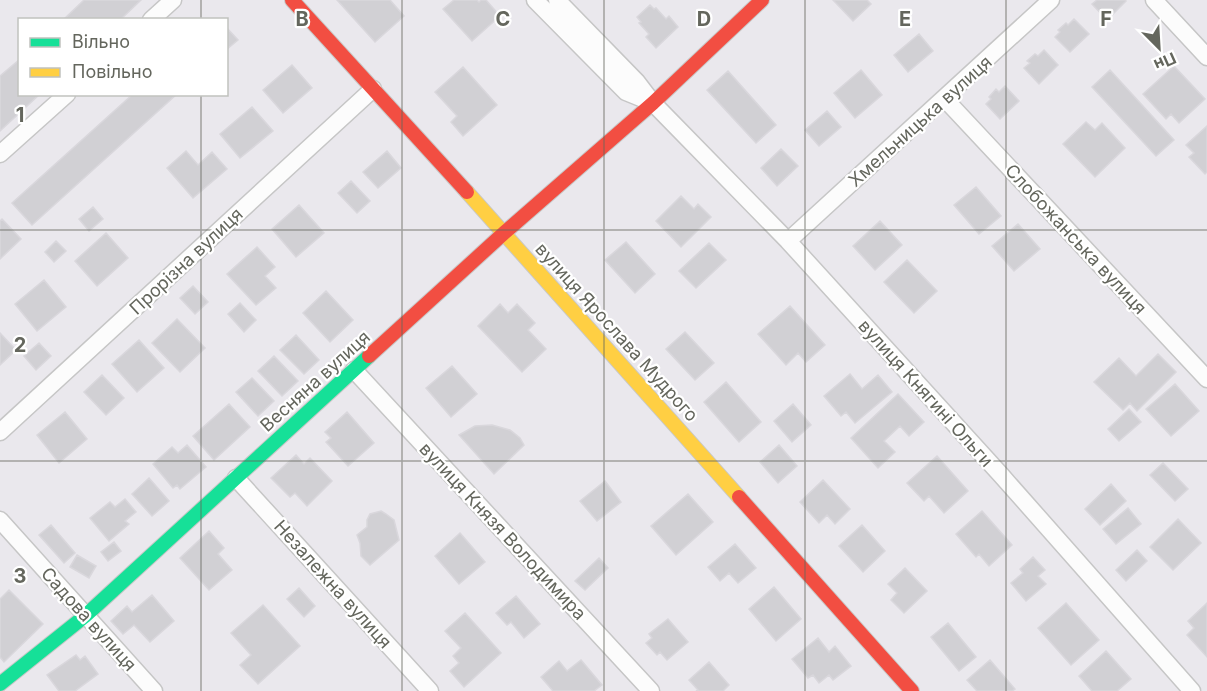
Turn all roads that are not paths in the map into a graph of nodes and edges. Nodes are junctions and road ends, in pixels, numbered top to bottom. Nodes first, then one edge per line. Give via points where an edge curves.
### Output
1 (173, 0) edge
2 (292, 0) edge
3 (536, 0) edge
4 (557, 0) edge
5 (762, 0) edge
6 (1051, 0) edge
7 (1154, 0) edge
8 (153, 18) edge
9 (1207, 57) edge
10 (373, 89) junction
11 (65, 96) edge
12 (945, 99) junction
13 (653, 103) junction
14 (0, 154) edge
15 (504, 233) junction
16 (788, 240) junction
17 (354, 370) junction
18 (1207, 379) edge
19 (0, 432) edge
20 (236, 478) junction
21 (0, 520) edge
22 (86, 615) junction
23 (0, 684) edge
24 (154, 691) edge
25 (430, 691) edge
26 (651, 691) edge
27 (912, 691) edge
28 (1192, 691) edge

1 - 8 street
2 - 10 street, вулиця Ярослава Мудрого
3 - 13 street, вулиця Княгині Ольги via 626,92
4 - 13 street, вулиця Княгині Ольги
5 - 13 street, Весняна вулиця
6 - 12 street, Хмельницька вулиця
7 - 9 street
10 - 15 street, вулиця Ярослава Мудрого
10 - 19 street, Прорізна вулиця
11 - 14 street
12 - 16 street, Хмельницька вулиця
12 - 18 street, Слобожанська вулиця
13 - 15 street, Весняна вулиця
13 - 16 street, вулиця Княгині Ольги
15 - 17 street, Весняна вулиця
15 - 27 street, вулиця Ярослава Мудрого
16 - 28 street, вулиця Княгині Ольги
17 - 20 street, Весняна вулиця
17 - 26 street, вулиця Князя Володимира
20 - 22 street, Весняна вулиця
20 - 25 street, Незалежна вулиця
21 - 22 street, Садова вулиця
22 - 23 street, Весняна вулиця
22 - 24 street, Садова вулиця

